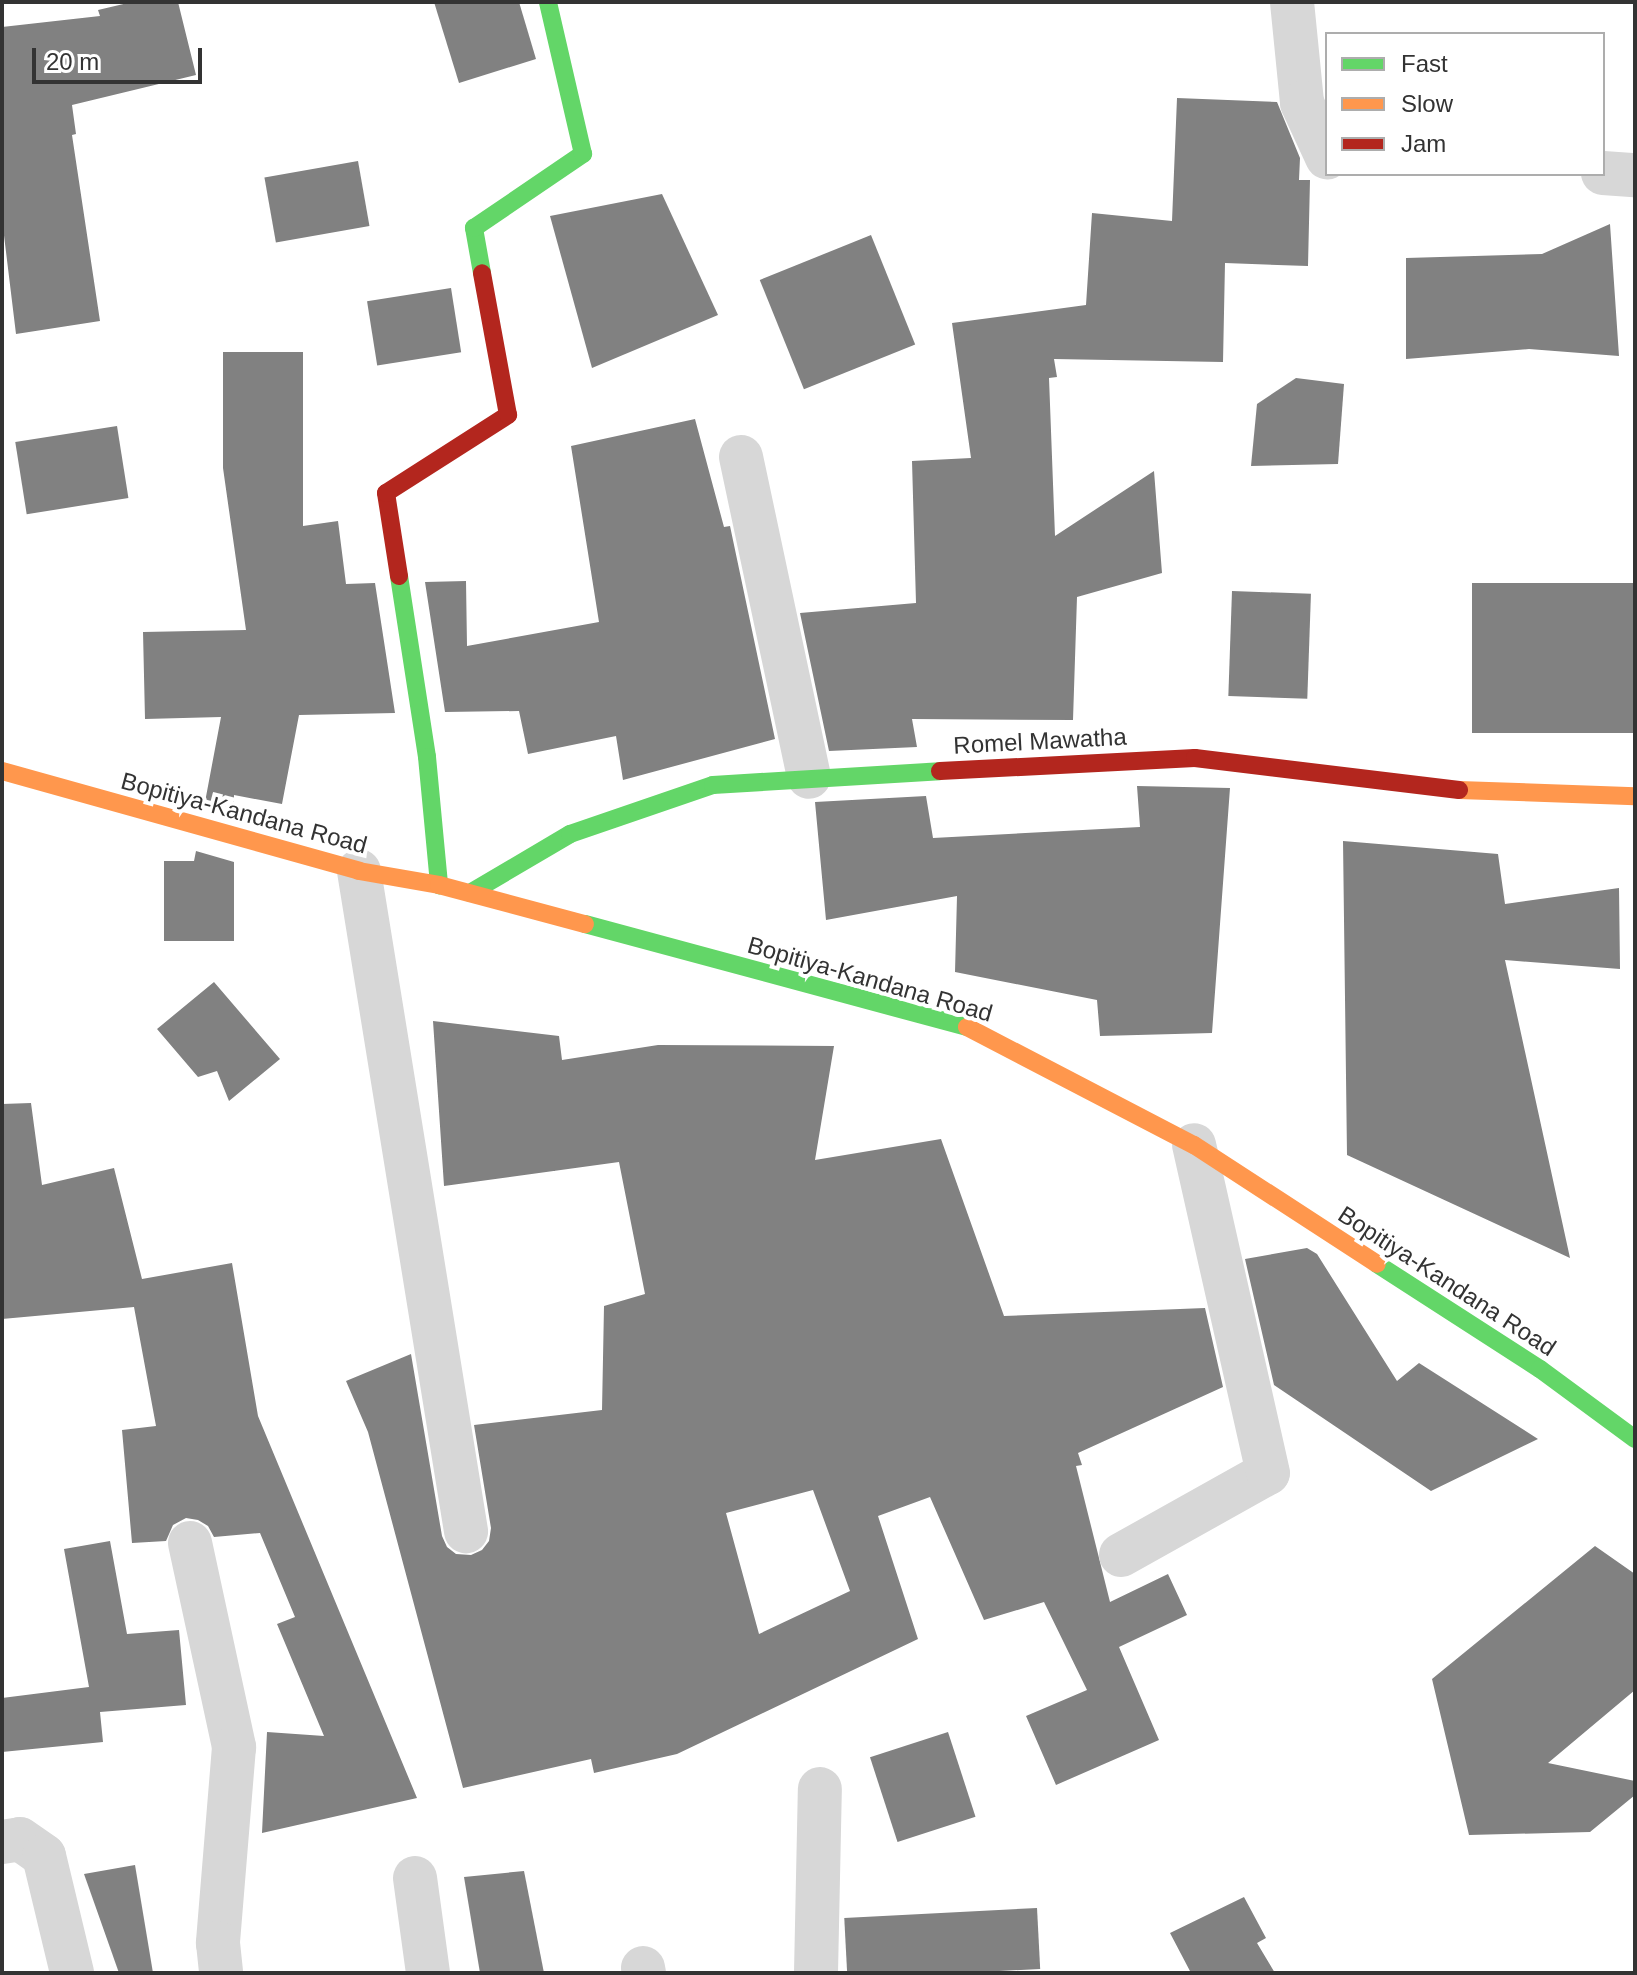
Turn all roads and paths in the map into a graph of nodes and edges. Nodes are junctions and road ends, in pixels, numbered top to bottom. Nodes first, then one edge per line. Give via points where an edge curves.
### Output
1 (548, 2) edge
2 (1292, 2) edge
3 (1325, 153) edge
4 (1605, 173) edge
5 (1635, 175) edge
6 (741, 457) dead end
7 (2, 771) edge
8 (809, 777) junction
9 (1635, 796) edge
10 (359, 871) junction
11 (439, 885) junction
12 (470, 893) junction
13 (1194, 1145) junction
14 (1635, 1439) edge
15 (466, 1531) dead end
16 (190, 1543) dead end
17 (1121, 1555) dead end
18 (820, 1789) dead end
19 (2, 1842) edge
20 (415, 1878) dead end
21 (72, 1973) edge
22 (221, 1973) edge
23 (428, 1973) edge
24 (816, 1973) edge

1 - 11 street via 583,154 474,228 508,415 386,493 427,757
2 - 3 street via 1302,103
4 - 5 street
6 - 8 street
7 - 10 street, Bopitiya-Kandana Road
8 - 9 street, Romel Mawatha via 1195,758 1443,789
8 - 12 street, Romel Mawatha via 713,785 584,829
10 - 11 street, Bopitiya-Kandana Road
10 - 15 street
11 - 12 street, Bopitiya-Kandana Road
12 - 13 street, Bopitiya-Kandana Road via 973,1029
13 - 14 street, Bopitiya-Kandana Road via 1540,1369
13 - 17 street via 1268,1473
16 - 22 street via 234,1747 218,1943
18 - 24 street
19 - 21 street via 20,1839 44,1856
20 - 23 street

